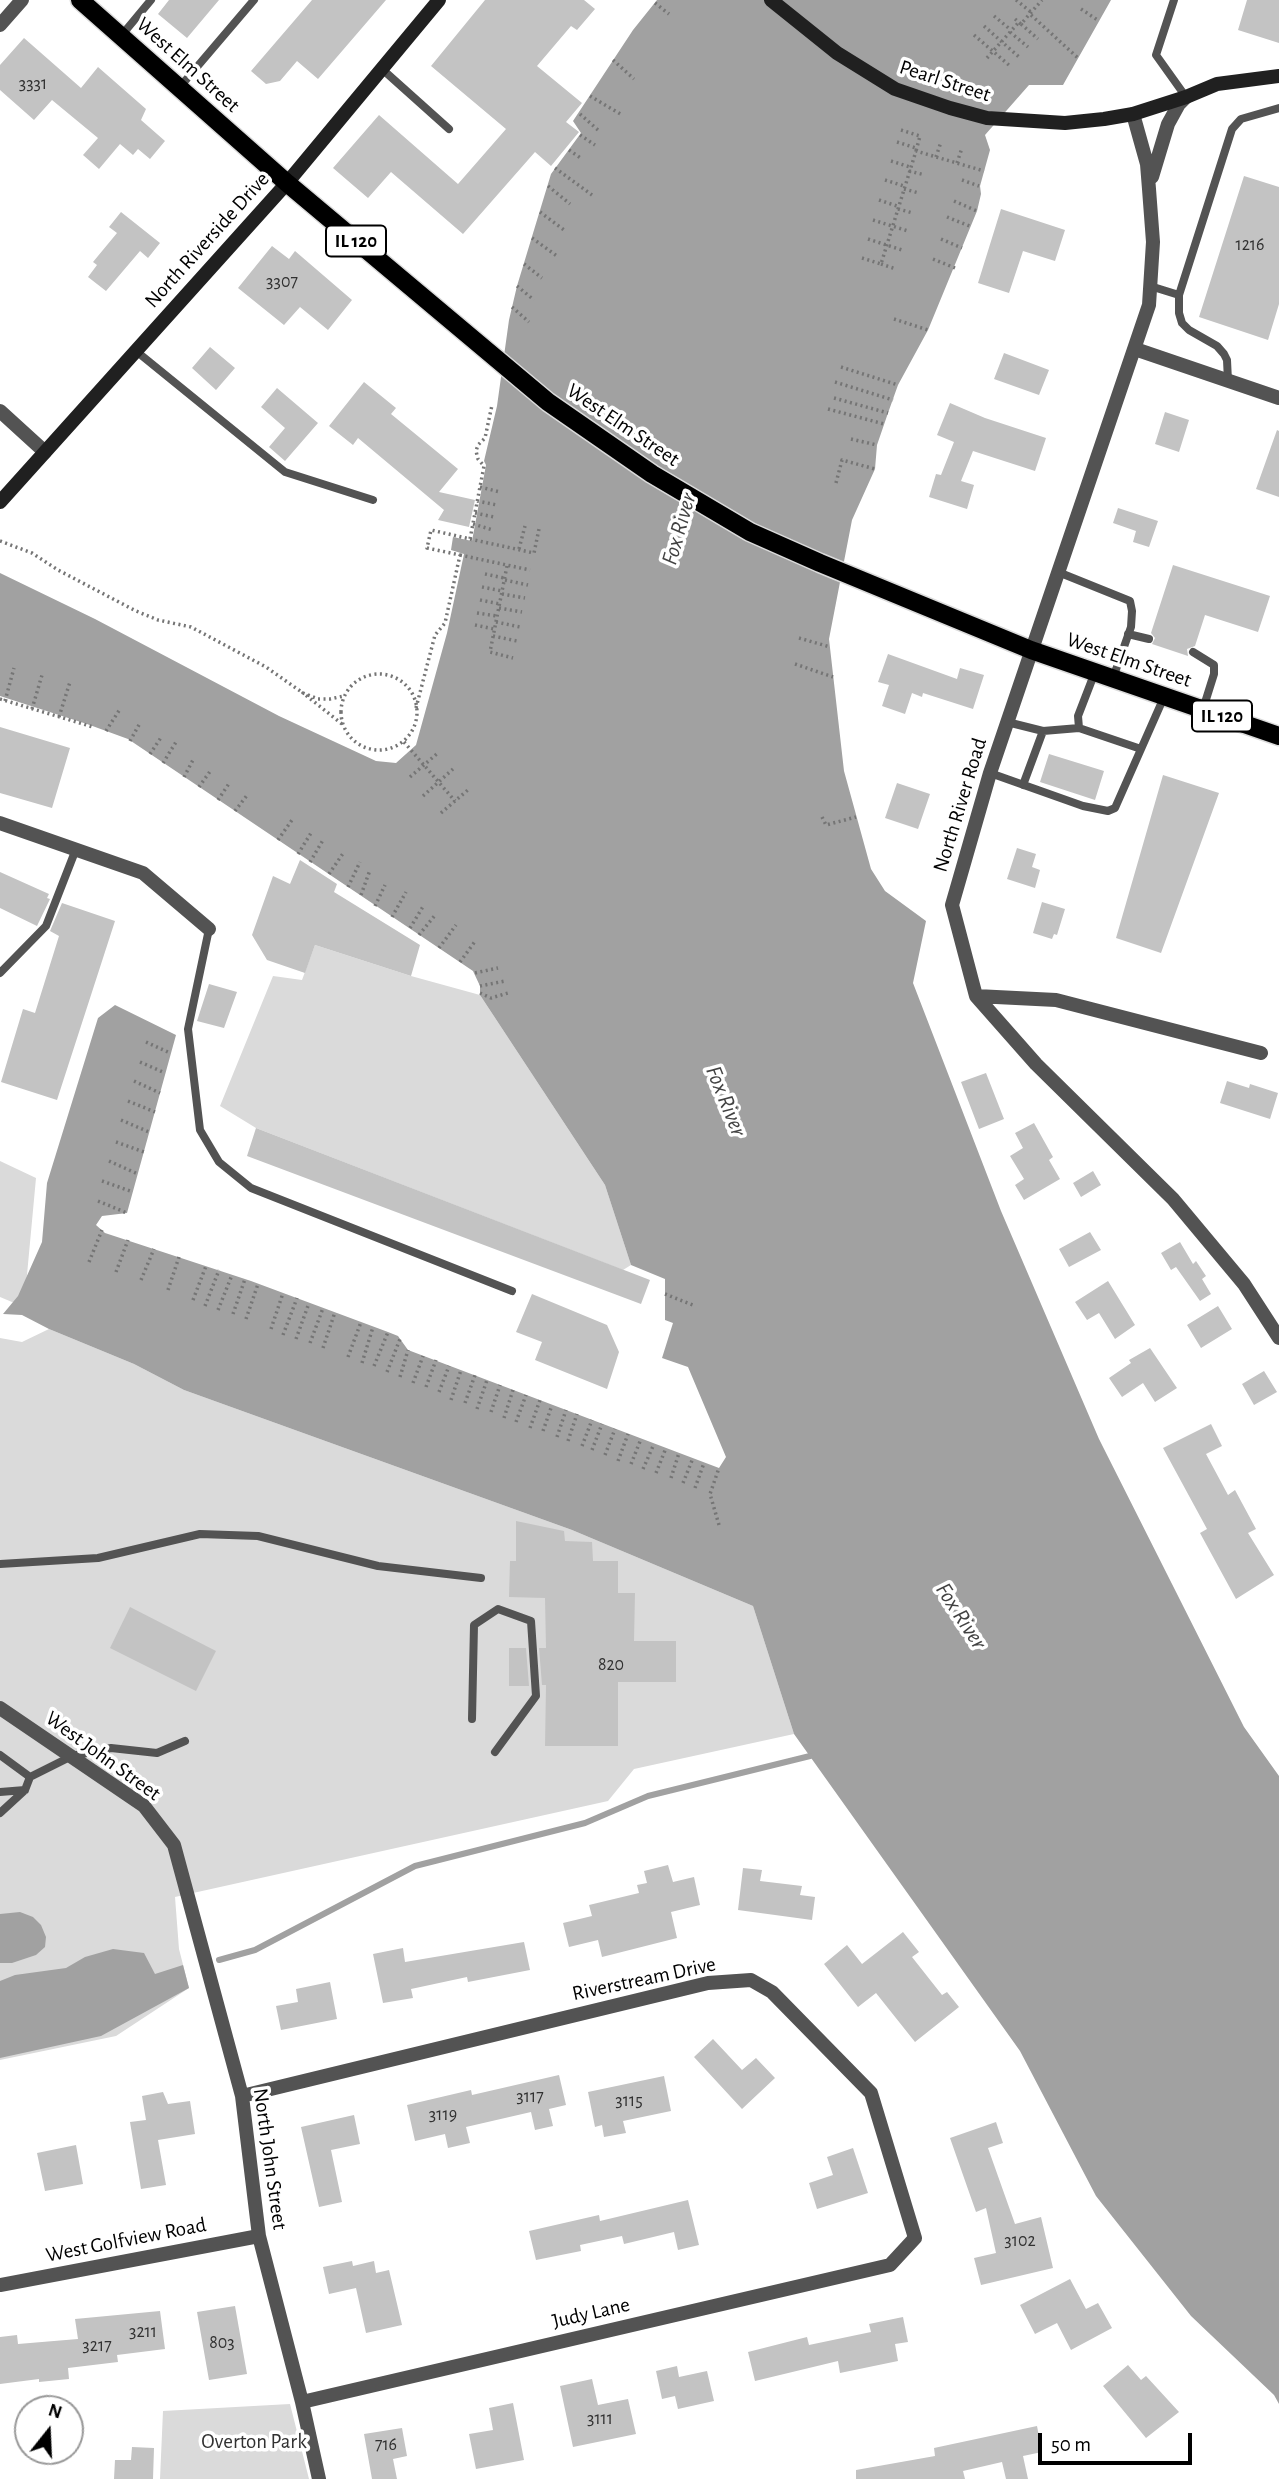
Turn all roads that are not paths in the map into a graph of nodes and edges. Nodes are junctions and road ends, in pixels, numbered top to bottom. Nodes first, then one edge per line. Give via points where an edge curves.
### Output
1 (22, 0) edge
2 (80, 0) edge
3 (151, 0) edge
4 (254, 0) edge
5 (439, 0) edge
6 (771, 0) edge
7 (1174, 0) edge
8 (0, 25) edge
9 (121, 36) junction
10 (382, 69) junction
11 (1279, 76) edge
12 (179, 88) junction
13 (1186, 97) junction
14 (1279, 108) edge
15 (1133, 114) junction
16 (449, 129) dead end
17 (287, 183) junction
18 (1149, 189) junction
19 (1150, 286) junction
20 (1178, 295) junction
21 (1135, 349) junction
22 (136, 351) junction
23 (1228, 380) junction
24 (1279, 398) edge
25 (0, 411) edge
26 (46, 452) junction
27 (373, 500) dead end
28 (0, 502) edge
29 (1058, 572) junction
30 (1128, 634) junction
31 (1149, 639) dead end
32 (1031, 650) junction
33 (1193, 652) dead end
34 (1095, 672) junction
35 (1113, 678) junction
36 (1164, 696) junction
37 (1203, 709) junction
38 (1007, 722) junction
39 (1079, 729) junction
40 (1043, 731) junction
41 (1279, 736) edge
42 (1141, 749) junction
43 (990, 774) junction
44 (1023, 785) junction
45 (0, 823) edge
46 (76, 849) junction
47 (209, 929) joint
48 (0, 973) edge
49 (976, 996) junction
50 (1261, 1053) dead end
51 (512, 1291) dead end
52 (1279, 1338) edge
53 (0, 1564) edge
54 (481, 1578) dead end
55 (0, 1708) edge
56 (472, 1719) dead end
57 (186, 1741) dead end
58 (495, 1752) dead end
59 (0, 1755) edge
60 (72, 1756) junction
61 (30, 1777) junction
62 (25, 1790) junction
63 (0, 1792) edge
64 (0, 1813) edge
65 (174, 1845) joint
66 (242, 2096) junction
67 (259, 2236) junction
68 (890, 2265) joint
69 (0, 2285) edge
70 (302, 2403) junction
71 (319, 2479) edge

1 - 8 street
2 - 9 main road, West Elm Street / IL 120
3 - 9 lane
4 - 12 lane
5 - 10 street, North Riverside Drive
6 - 15 street, Pearl Street via 837,53 895,89 962,112 1065,124
7 - 13 lane via 1156,55
9 - 12 main road, West Elm Street / IL 120
10 - 16 lane
10 - 17 street, North Riverside Drive
11 - 13 street, Pearl Street via 1217,84
12 - 17 main road, West Elm Street / IL 120
13 - 15 street, Pearl Street
13 - 18 street, North River Road via 1168,124
14 - 20 lane via 1241,119 1232,130
15 - 18 street, North River Road
17 - 22 street, North Riverside Drive
17 - 32 main road, West Elm Street / IL 120 via 548,402 652,474 750,531
18 - 19 street, North River Road
19 - 20 lane
19 - 21 street, North River Road
20 - 23 lane via 1182,323 1224,354
21 - 23 street
21 - 29 street, North River Road
22 - 26 street, North Riverside Drive
22 - 27 lane via 285,472
23 - 24 street
25 - 26 street
26 - 28 street, North Riverside Drive
29 - 30 lane via 1130,601
29 - 32 street, North River Road
30 - 31 lane
30 - 35 lane
32 - 34 main road, West Elm Street / IL 120
32 - 38 street, North River Road
33 - 37 lane via 1214,665
34 - 35 main road, West Elm Street / IL 120
34 - 39 lane via 1078,716
35 - 36 main road, West Elm Street / IL 120
36 - 37 main road, West Elm Street / IL 120
36 - 42 lane
37 - 41 main road, West Elm Street / IL 120
38 - 40 lane
38 - 43 street, North River Road
39 - 40 lane
39 - 42 lane
40 - 44 lane
42 - 44 lane via 1115,808 1108,811
43 - 44 lane
43 - 49 street, North River Road via 952,905
45 - 46 street
46 - 47 street via 143,873
46 - 48 lane via 46,926
47 - 51 lane via 188,1030 200,1130 219,1162 251,1188
49 - 50 street via 1056,1000
49 - 52 street, North River Road via 1036,1064 1173,1199 1244,1284
53 - 54 lane via 98,1558 200,1534 258,1535 378,1566
55 - 60 street, West John Street
56 - 58 lane via 474,1625 498,1609 531,1621 536,1696
57 - 60 lane via 157,1753 111,1748
59 - 61 lane
60 - 61 lane
60 - 65 street, West John Street via 144,1805
61 - 62 lane
62 - 63 lane
62 - 64 lane
65 - 66 street, North John Street
66 - 67 street, North John Street
66 - 68 street, Riverstream Drive via 708,1983 751,1980 772,1992 872,2093 915,2238
67 - 69 street, West Golfview Road
67 - 70 street, North John Street
68 - 70 street, Judy Lane
70 - 71 street, North John Street

